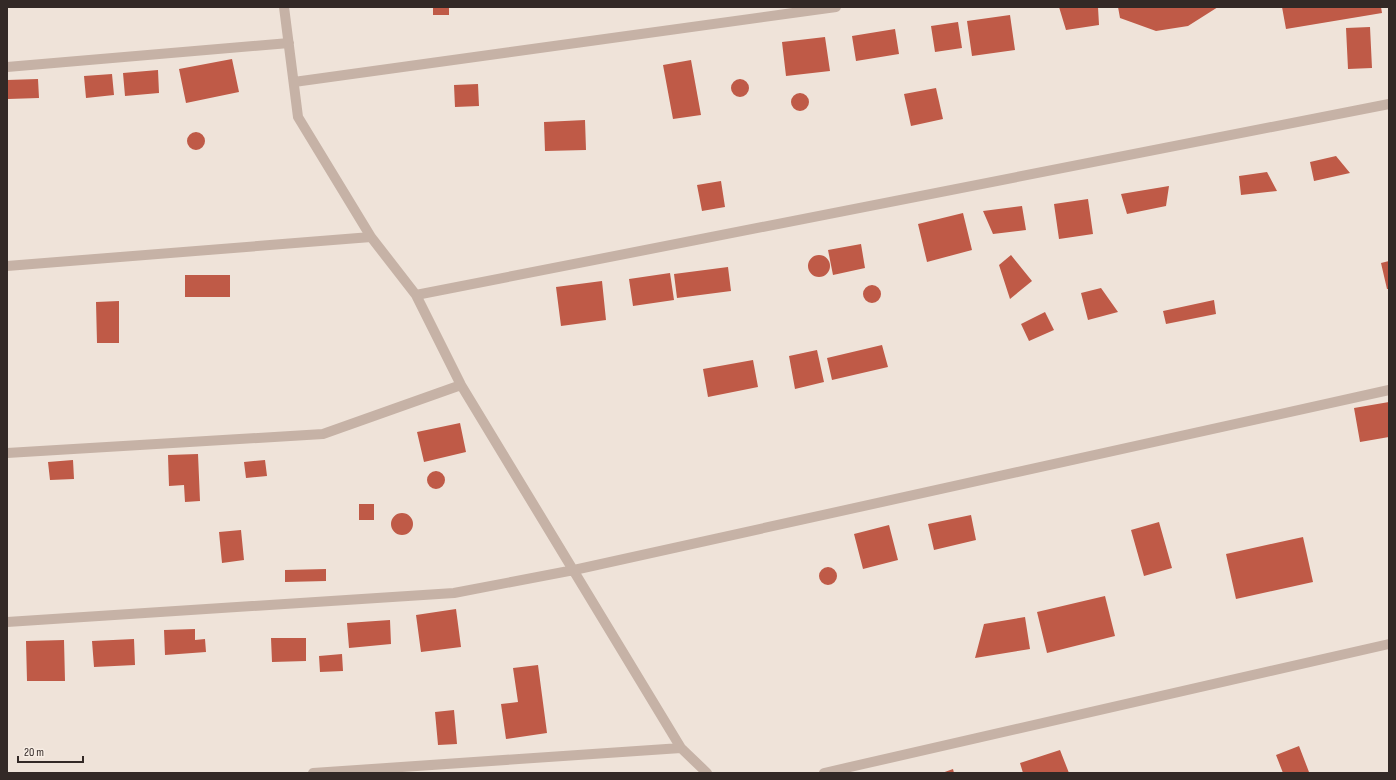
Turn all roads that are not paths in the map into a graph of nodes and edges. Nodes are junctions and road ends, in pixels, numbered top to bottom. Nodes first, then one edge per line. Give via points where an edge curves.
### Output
1 (284, 7) edge
2 (836, 7) edge
3 (289, 43) junction
4 (7, 67) edge
5 (294, 82) junction
6 (1389, 104) edge
7 (371, 237) junction
8 (7, 266) edge
9 (416, 295) junction
10 (461, 385) junction
11 (1389, 390) edge
12 (7, 453) edge
13 (574, 570) junction
14 (7, 622) edge
15 (1389, 644) edge
16 (681, 748) junction
17 (313, 773) edge
18 (707, 773) edge
19 (824, 773) edge

1 - 3 street
2 - 5 street
3 - 4 street
3 - 5 street
5 - 7 street via 298,117
6 - 9 street
7 - 8 street
7 - 9 street
9 - 10 street
10 - 12 street via 323,434
10 - 13 street
11 - 13 street
13 - 14 street via 454,592
13 - 16 street
15 - 19 street
16 - 17 street
16 - 18 street

